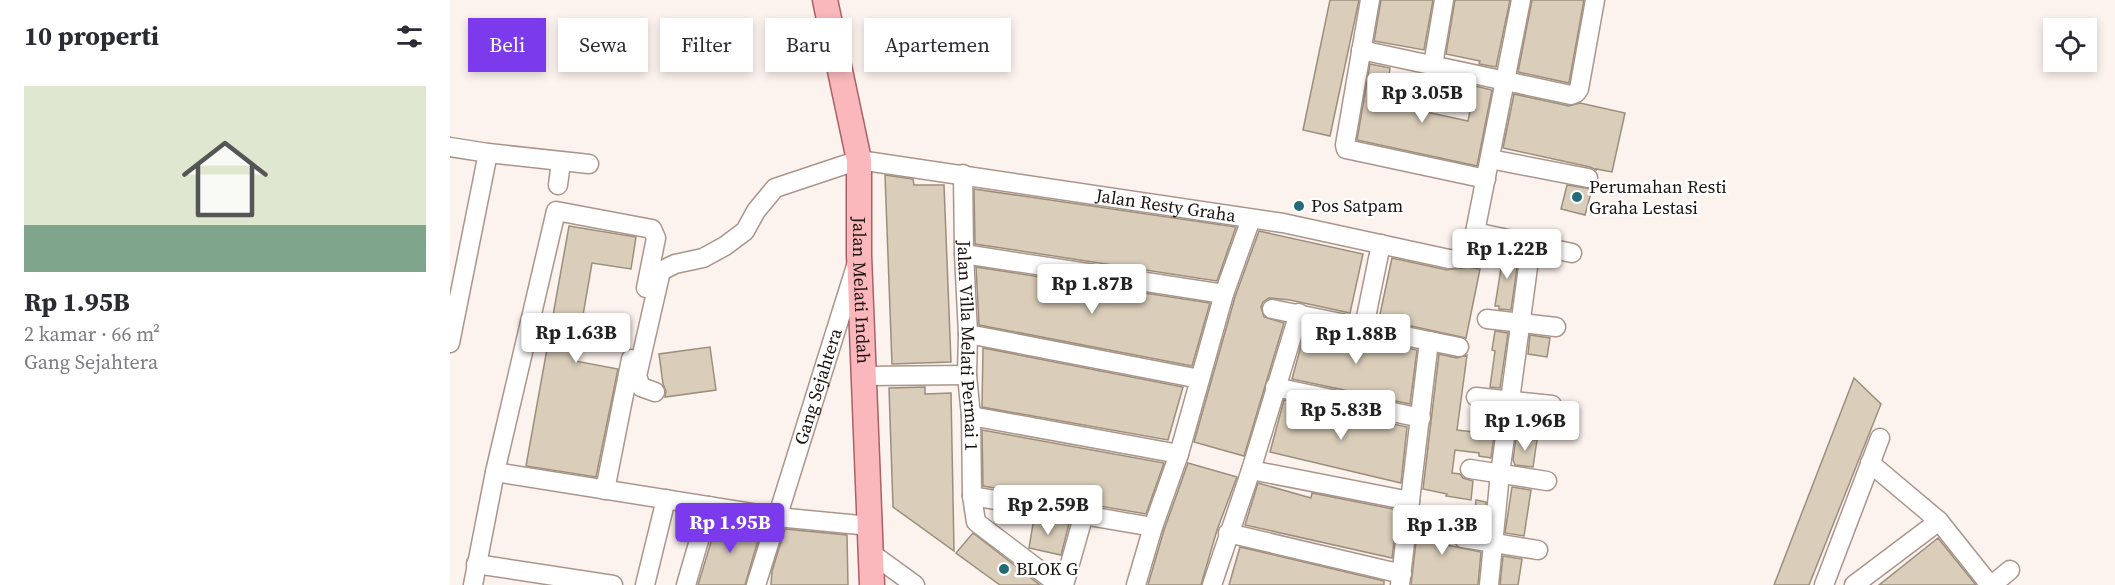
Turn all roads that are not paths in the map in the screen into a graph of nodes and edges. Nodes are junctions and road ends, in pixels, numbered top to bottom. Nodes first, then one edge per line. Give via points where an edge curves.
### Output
1 (825, 0) edge
2 (1370, 0) edge
3 (1444, 0) edge
4 (1521, 0) edge
5 (1595, 0) edge
6 (1361, 50) junction
7 (1433, 65) junction
8 (1506, 80) junction
9 (450, 147) edge
10 (488, 153) junction
11 (1490, 159) junction
12 (859, 160) junction
13 (561, 162) junction
14 (589, 164) dead end
15 (963, 174) junction
16 (1588, 177) dead end
17 (1486, 178) junction
18 (558, 185) dead end
19 (1251, 219) junction
20 (1475, 232) junction
21 (1381, 244) junction
22 (1532, 245) junction
23 (1572, 253) dead end
24 (964, 254) junction
25 (860, 255) junction
26 (1224, 294) junction
27 (1272, 309) dead end
28 (1299, 313) junction
29 (1487, 319) dead end
30 (1521, 322) junction
31 (1364, 327) junction
32 (1556, 327) dead end
33 (968, 334) junction
34 (1429, 341) junction
35 (450, 343) edge
36 (1459, 347) dead end
37 (966, 375) junction
38 (864, 376) junction
39 (1200, 379) junction
40 (1275, 387) junction
41 (655, 392) dead end
42 (1476, 397) dead end
43 (1510, 401) junction
44 (1552, 405) dead end
45 (971, 416) junction
46 (1421, 418) junction
47 (1880, 438) dead end
48 (1179, 454) junction
49 (1870, 463) junction
50 (1470, 469) dead end
51 (1251, 470) junction
52 (495, 472) junction
53 (1500, 474) junction
54 (1547, 481) dead end
55 (605, 490) junction
56 (972, 496) junction
57 (666, 499) junction
58 (1410, 501) junction
59 (709, 506) junction
60 (1084, 514) junction
61 (777, 517) junction
62 (1939, 521) junction
63 (870, 526) junction
64 (1153, 527) junction
65 (1228, 533) junction
66 (1463, 538) dead end
67 (1492, 543) junction
68 (1538, 550) dead end
69 (871, 554) junction
70 (476, 564) junction
71 (2010, 570) dead end
72 (1401, 579) edge
73 (473, 585) edge
74 (613, 585) edge
75 (645, 585) edge
76 (686, 585) edge
77 (756, 585) edge
78 (872, 585) edge
79 (915, 585) edge
80 (1059, 585) edge
81 (1064, 585) edge
82 (1136, 585) edge
83 (1212, 585) edge
84 (1489, 585) edge
85 (1824, 585) edge
86 (1854, 585) edge
87 (1991, 585) edge

1 - 12 main road, Jalan Melati Indah
2 - 6 street
3 - 7 street
4 - 8 street
5 - 8 street via 1576,93
6 - 7 street
6 - 17 street via 1346,149
7 - 8 street
8 - 11 street
9 - 10 street
10 - 13 street
10 - 35 street
11 - 16 street
11 - 17 street
12 - 15 street, Jalan Resty Graha
12 - 25 main road, Jalan Melati Indah
12 - 41 street via 775,188 744,231 725,246 703,258 661,271 637,376 641,387
13 - 14 street
13 - 18 street
15 - 19 street, Jalan Resty Graha
15 - 24 street, Jalan Villa Melati Permai 1
17 - 20 street
19 - 21 street, Jalan Resty Graha
19 - 26 street
20 - 21 street, Jalan Resty Graha via 1468,254 1459,259
20 - 22 street
21 - 31 street
22 - 23 street
22 - 30 street
24 - 26 street
24 - 33 street, Jalan Villa Melati Permai 1
25 - 38 main road, Jalan Melati Indah
25 - 61 street, Gang Sejahtera
26 - 39 street
27 - 28 street
28 - 31 street
28 - 40 street
29 - 30 street
30 - 32 street
30 - 43 street
31 - 34 street
33 - 37 street, Jalan Villa Melati Permai 1
33 - 39 street
34 - 36 street
34 - 46 street
37 - 38 street
37 - 45 street, Jalan Villa Melati Permai 1
38 - 63 main road, Jalan Melati Indah
39 - 48 street
40 - 46 street
40 - 51 street
42 - 43 street
43 - 44 street
43 - 53 street
45 - 48 street
45 - 56 street, Jalan Villa Melati Permai 1
46 - 58 street
47 - 49 street
48 - 64 street
49 - 62 street
49 - 85 street
50 - 53 street
51 - 58 street
51 - 65 street
52 - 55 street
52 - 55 street via 556,211 649,227 656,234
52 - 70 street
53 - 54 street
53 - 67 street
55 - 57 street
56 - 60 street
56 - 80 street, Jalan Villa Melati Permai 1 via 976,522
57 - 59 street
57 - 75 street
58 - 72 street
59 - 61 street
59 - 76 street
60 - 64 street
60 - 81 street
61 - 63 street
61 - 77 street, Gang Sejahtera
62 - 86 street
62 - 87 street
63 - 69 main road, Jalan Melati Indah
64 - 82 street
65 - 72 street
65 - 83 street
66 - 67 street
67 - 68 street
67 - 84 street
69 - 78 main road, Jalan Melati Indah
69 - 79 street
70 - 73 street
70 - 74 street
71 - 87 street

